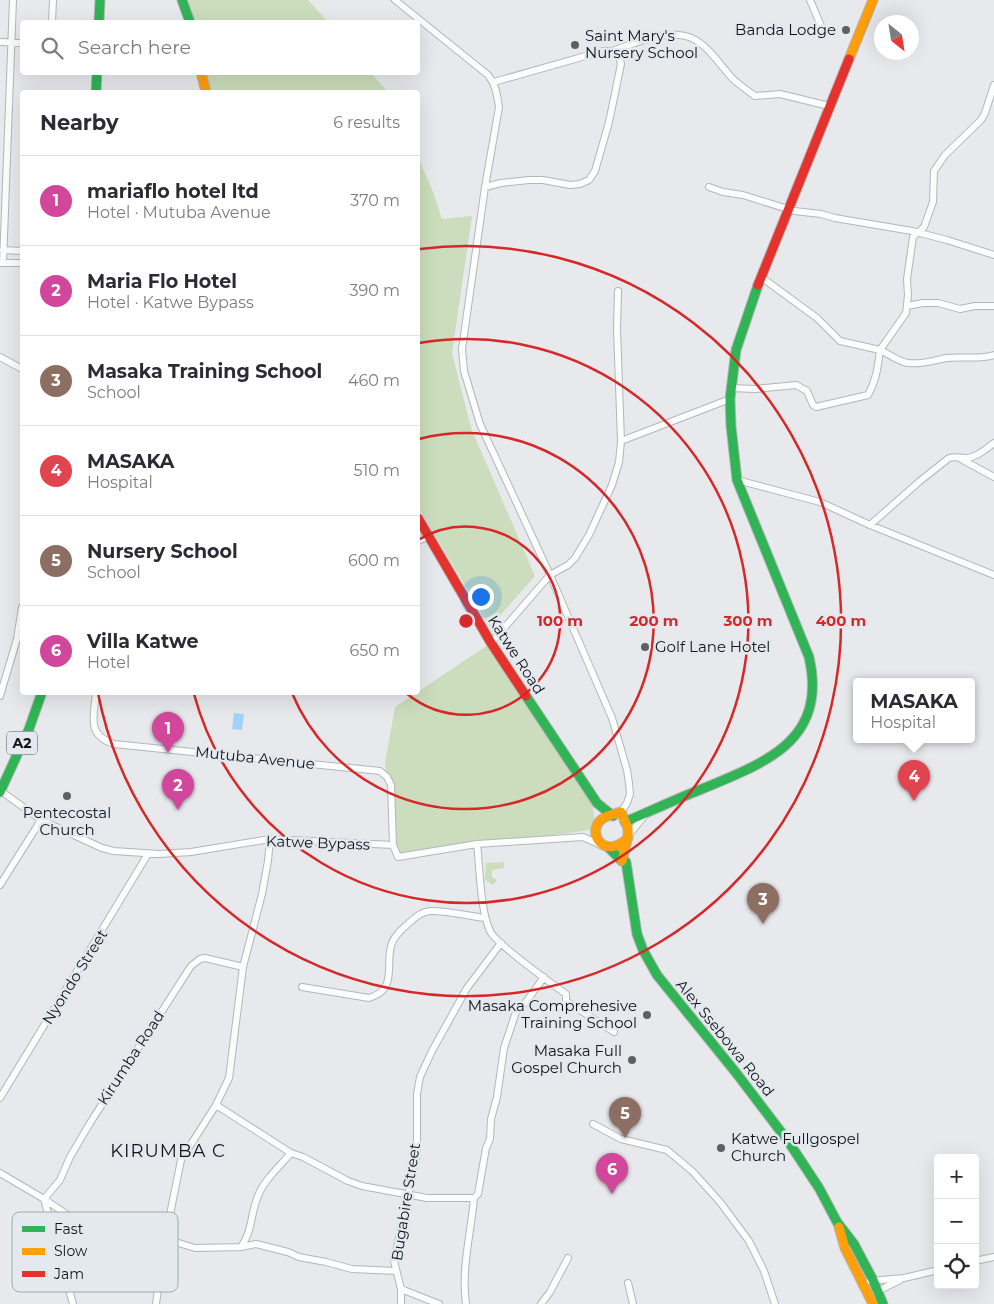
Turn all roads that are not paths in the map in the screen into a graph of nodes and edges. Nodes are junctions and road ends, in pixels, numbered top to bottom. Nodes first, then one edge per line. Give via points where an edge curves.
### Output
1 (13, 0) edge
2 (54, 0) edge
3 (100, 0) edge
4 (182, 0) edge
5 (394, 0) edge
6 (810, 0) edge
7 (873, 0) edge
8 (52, 20) edge
9 (99, 20) edge
10 (189, 20) edge
11 (419, 20) edge
12 (420, 21) edge
13 (821, 26) dead end
14 (0, 42) edge
15 (10, 43) junction
16 (20, 43) edge
17 (612, 52) junction
18 (97, 75) edge
19 (202, 75) edge
20 (494, 82) junction
21 (994, 85) edge
22 (96, 90) edge
23 (206, 90) edge
24 (829, 106) junction
25 (485, 187) junction
26 (709, 187) dead end
27 (789, 209) junction
28 (917, 233) junction
29 (3, 250) junction
30 (20, 251) edge
31 (994, 255) edge
32 (1, 263) edge
33 (20, 263) edge
34 (761, 277) junction
35 (618, 291) dead end
36 (907, 306) junction
37 (994, 306) edge
38 (886, 344) junction
39 (880, 350) junction
40 (890, 355) junction
41 (994, 355) edge
42 (0, 357) edge
43 (20, 368) edge
44 (732, 388) junction
45 (730, 399) junction
46 (621, 441) junction
47 (994, 443) edge
48 (958, 457) junction
49 (994, 477) edge
50 (737, 480) junction
51 (420, 521) edge
52 (870, 525) junction
53 (429, 536) junction
54 (420, 541) edge
55 (550, 575) junction
56 (994, 575) edge
57 (20, 620) edge
58 (491, 643) junction
59 (41, 695) edge
60 (96, 695) edge
61 (0, 696) edge
62 (2, 782) edge
63 (0, 792) edge
64 (597, 803) junction
65 (647, 813) junction
66 (617, 814) junction
67 (41, 820) junction
68 (625, 822) junction
69 (596, 828) junction
70 (583, 837) junction
71 (628, 837) junction
72 (270, 839) junction
73 (477, 844) junction
74 (393, 846) junction
75 (605, 846) junction
76 (148, 854) junction
77 (622, 861) junction
78 (0, 885) edge
79 (485, 918) junction
80 (501, 943) junction
81 (243, 967) junction
82 (544, 977) junction
83 (302, 987) dead end
84 (614, 1032) dead end
85 (0, 1098) edge
86 (216, 1105) junction
87 (593, 1124) dead end
88 (291, 1153) junction
89 (0, 1173) edge
90 (410, 1185) junction
91 (398, 1194) junction
92 (408, 1195) junction
93 (474, 1198) junction
94 (44, 1199) junction
95 (48, 1212) edge
96 (63, 1212) edge
97 (170, 1212) edge
98 (837, 1222) junction
99 (249, 1237) junction
100 (178, 1243) edge
101 (256, 1244) junction
102 (241, 1248) junction
103 (994, 1257) edge
104 (568, 1258) dead end
105 (979, 1260) edge
106 (396, 1271) junction
107 (934, 1271) edge
108 (904, 1278) junction
109 (873, 1280) junction
110 (628, 1283) dead end
111 (863, 1284) junction
112 (401, 1289) junction
113 (878, 1292) junction
114 (870, 1300) edge
115 (401, 1304) edge
116 (439, 1304) edge
117 (466, 1304) edge
118 (541, 1304) edge
119 (633, 1304) edge
120 (776, 1304) edge
121 (883, 1304) edge

1 - 15 street
2 - 8 street
3 - 9 street
4 - 10 street
5 - 11 street
6 - 13 street
7 - 24 street
12 - 20 street
14 - 15 street
15 - 16 street
15 - 29 street
17 - 20 street via 603,51
17 - 24 street via 659,37 681,34 696,40 755,96 780,94
17 - 25 street via 619,56 621,64 595,171 589,180 570,185 529,180
18 - 22 street
19 - 23 street
20 - 25 street via 499,107
21 - 28 street via 981,120 938,163 934,171 933,202 924,226
24 - 27 street
25 - 55 street via 462,349 464,371 480,424
26 - 27 street
27 - 28 street
27 - 34 street
28 - 31 street
28 - 36 street via 913,237 907,279
29 - 30 street
29 - 32 street
32 - 33 street
34 - 39 street via 817,318 840,341
34 - 44 street via 736,350
35 - 46 street
36 - 37 street via 923,303 960,309
36 - 38 street
38 - 39 street
38 - 40 street
39 - 40 street
39 - 44 street via 874,385 868,396 816,407 807,392 796,384
40 - 41 street via 918,364
42 - 43 street
44 - 45 street
45 - 46 street
45 - 50 street
46 - 55 street via 612,485 589,535 575,558
47 - 48 street via 973,457
48 - 49 street
48 - 52 street via 949,458
50 - 52 street via 820,502
50 - 65 street via 809,657 814,690 811,709 803,726 788,744 763,761
51 - 53 street, Katwe Road
52 - 56 street
53 - 54 street
53 - 58 street, Katwe Road
55 - 58 street
55 - 66 street via 612,718 628,770 628,803
57 - 61 street
58 - 64 street, Katwe Road
59 - 62 street, A2 via 29,729
60 - 74 street, Mutuba Avenue via 95,732 114,744 380,771 388,777 390,785
62 - 63 street, A2
63 - 67 street, Katwe Bypass
64 - 66 street, Katwe Road
64 - 69 street
65 - 68 street
65 - 71 street
66 - 68 street
66 - 69 street via 601,820
67 - 76 street, Katwe Bypass via 102,848
67 - 78 street
68 - 71 street
69 - 70 street, Katwe Bypass
69 - 75 street via 597,838
70 - 73 street, Katwe Bypass
70 - 75 street, Katwe Bypass
71 - 75 street via 616,848
71 - 77 street
72 - 74 street, Katwe Bypass
72 - 76 street, Katwe Bypass via 191,852
72 - 81 street via 260,901
73 - 74 street, Katwe Bypass via 398,857
73 - 79 street
75 - 77 street
76 - 85 street, Nyondo Street
77 - 98 street, Alex Ssebowa Road via 626,862 640,942 657,976 788,1141
79 - 80 street via 491,933
79 - 83 street via 432,911 417,915 393,940 389,977 378,996 369,998
80 - 82 street
80 - 90 street, Bugabire Street via 467,988 420,1077 417,1153
81 - 86 street via 229,1078
81 - 94 street, Kirumba Road via 205,958 191,966 90,1123 60,1180
82 - 84 street via 566,994 566,1001
82 - 93 street via 516,1012 504,1048 490,1139 478,1194
86 - 88 street
86 - 97 street via 181,1160
87 - 120 street via 621,1139 667,1150 693,1172 749,1241
88 - 91 street via 348,1181
88 - 99 street via 262,1188
89 - 94 street
90 - 91 street
90 - 92 street, Bugabire Street
91 - 92 street
92 - 93 street
92 - 106 street, Bugabire Street via 394,1261
93 - 117 street via 466,1252
94 - 95 street
94 - 96 street
98 - 109 street, Alex Ssebowa Road via 854,1244
98 - 111 street, Alex Ssebowa Road via 845,1248
99 - 101 street
99 - 102 street
100 - 102 street via 194,1248
101 - 102 street
101 - 106 street via 352,1269
103 - 105 street
104 - 118 street
106 - 112 street, Bugabire Street
107 - 108 street
108 - 109 street
108 - 113 street
109 - 111 street
109 - 113 street, Alex Ssebowa Road
110 - 119 street
111 - 114 street, Alex Ssebowa Road
112 - 115 street, Bugabire Street
112 - 116 street
113 - 114 street
113 - 121 street, Alex Ssebowa Road

